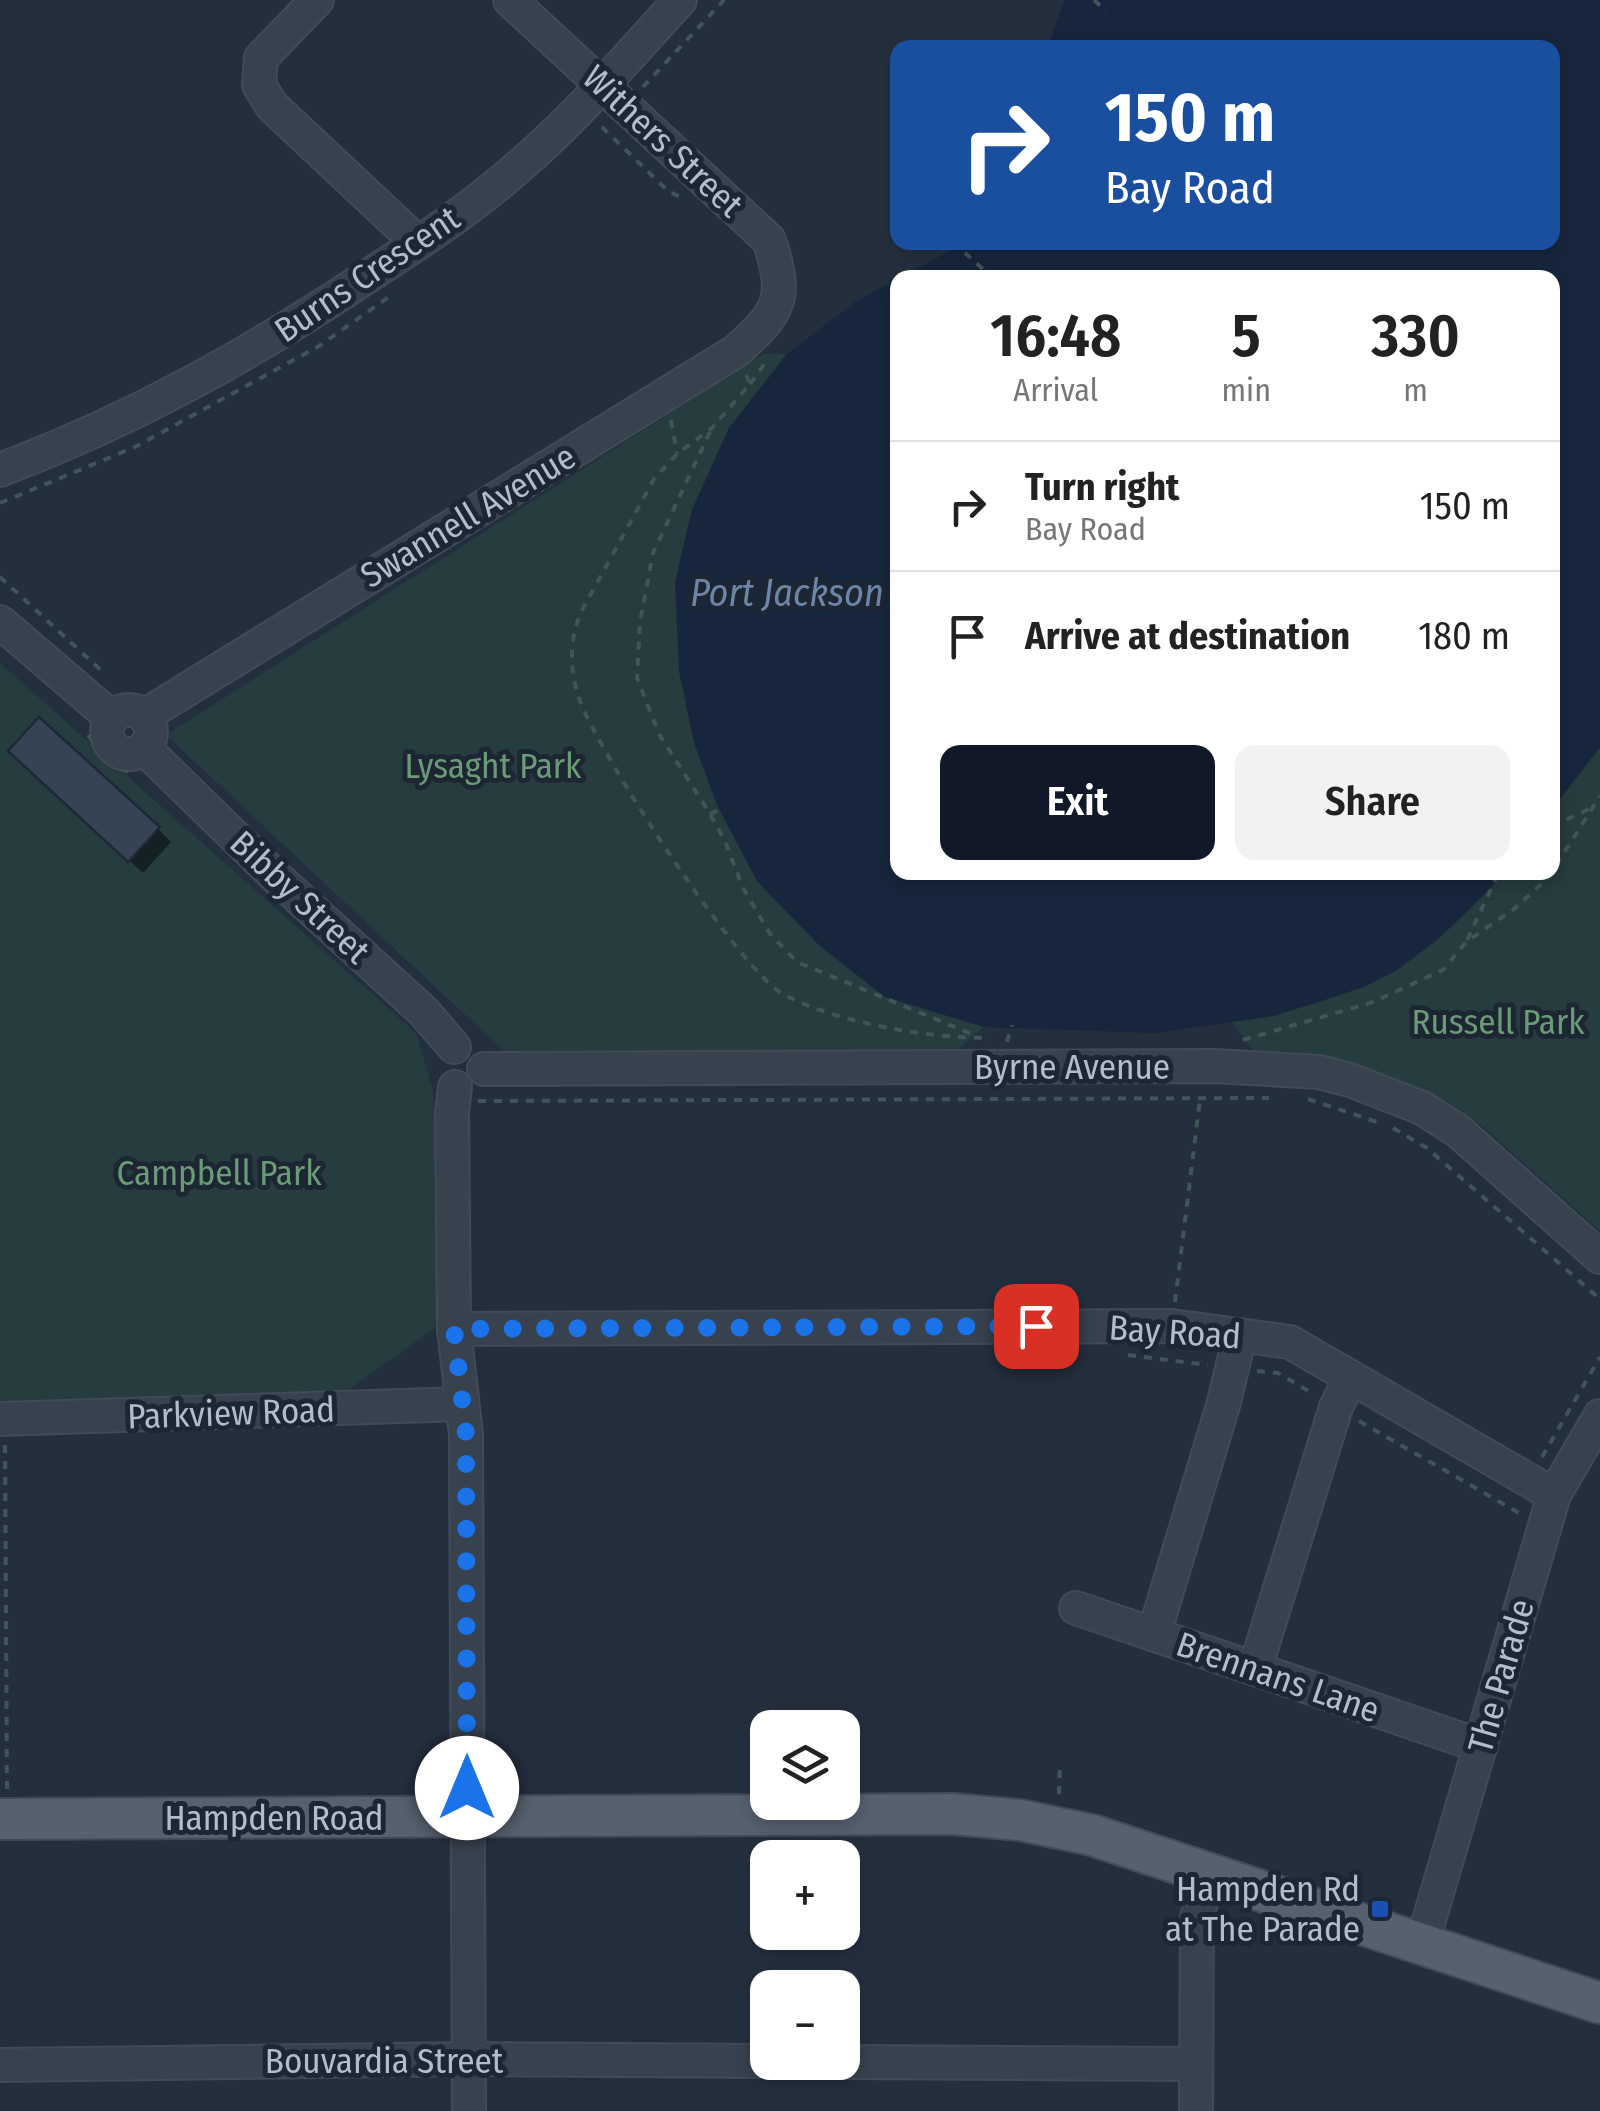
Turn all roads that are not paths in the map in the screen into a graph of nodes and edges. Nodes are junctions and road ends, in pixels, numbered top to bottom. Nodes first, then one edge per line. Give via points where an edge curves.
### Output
1 (317, 0) edge
2 (510, 0) edge
3 (680, 0) edge
4 (602, 86) junction
5 (418, 243) junction
6 (778, 301) joint
7 (0, 470) edge
8 (0, 622) edge
9 (133, 728) junction
10 (454, 1048) junction
11 (484, 1069) junction
12 (454, 1094) junction
13 (1600, 1257) edge
14 (454, 1329) junction
15 (1240, 1335) junction
16 (1351, 1377) junction
17 (462, 1404) junction
18 (1600, 1416) edge
19 (2, 1428) edge
20 (1554, 1495) junction
21 (1076, 1608) dead end
22 (1154, 1634) junction
23 (1255, 1669) junction
24 (1481, 1746) junction
25 (4, 1805) edge
26 (467, 1818) junction
27 (1210, 1875) junction
28 (1422, 1944) junction
29 (1600, 2003) edge
30 (469, 2059) junction
31 (750, 2061) edge
32 (860, 2062) edge
33 (1196, 2064) junction
34 (0, 2065) edge
35 (469, 2111) edge
36 (1196, 2111) edge

1 - 5 street via 261,58 259,85 272,106
2 - 4 street, Withers Street
3 - 4 street, Burns Crescent
4 - 5 street, Burns Crescent via 516,170
4 - 6 street, Withers Street via 770,240 780,273
5 - 7 street, Burns Crescent via 270,341 180,391
6 - 9 street, Swannell Avenue via 766,324 736,350
8 - 9 street, Bibby Street
9 - 10 street, Bibby Street
10 - 11 street via 475,1050
10 - 12 street via 441,1064
11 - 12 street via 474,1086
11 - 13 street, Byrne Avenue via 1214,1066 1319,1072 1422,1108 1458,1131
12 - 14 street
14 - 15 street, Bay Road via 1172,1326
14 - 17 street
15 - 16 street, Bay Road via 1290,1342
15 - 22 street
16 - 20 street, Bay Road
16 - 23 street
17 - 19 street, Parkview Road
17 - 26 street
18 - 20 street, The Parade
20 - 24 street, The Parade
21 - 22 street, Brennans Lane
22 - 23 street, Brennans Lane
23 - 24 street, Brennans Lane
24 - 28 street, The Parade
25 - 26 main road, Hampden Road
26 - 27 main road, Hampden Road via 953,1814 1056,1826
26 - 30 street
27 - 28 main road, Hampden Road
27 - 33 street via 1197,1917
28 - 29 main road, Hampden Road
30 - 31 street, Bouvardia Street
30 - 34 street, Bouvardia Street
30 - 35 street
32 - 33 street
33 - 36 street

